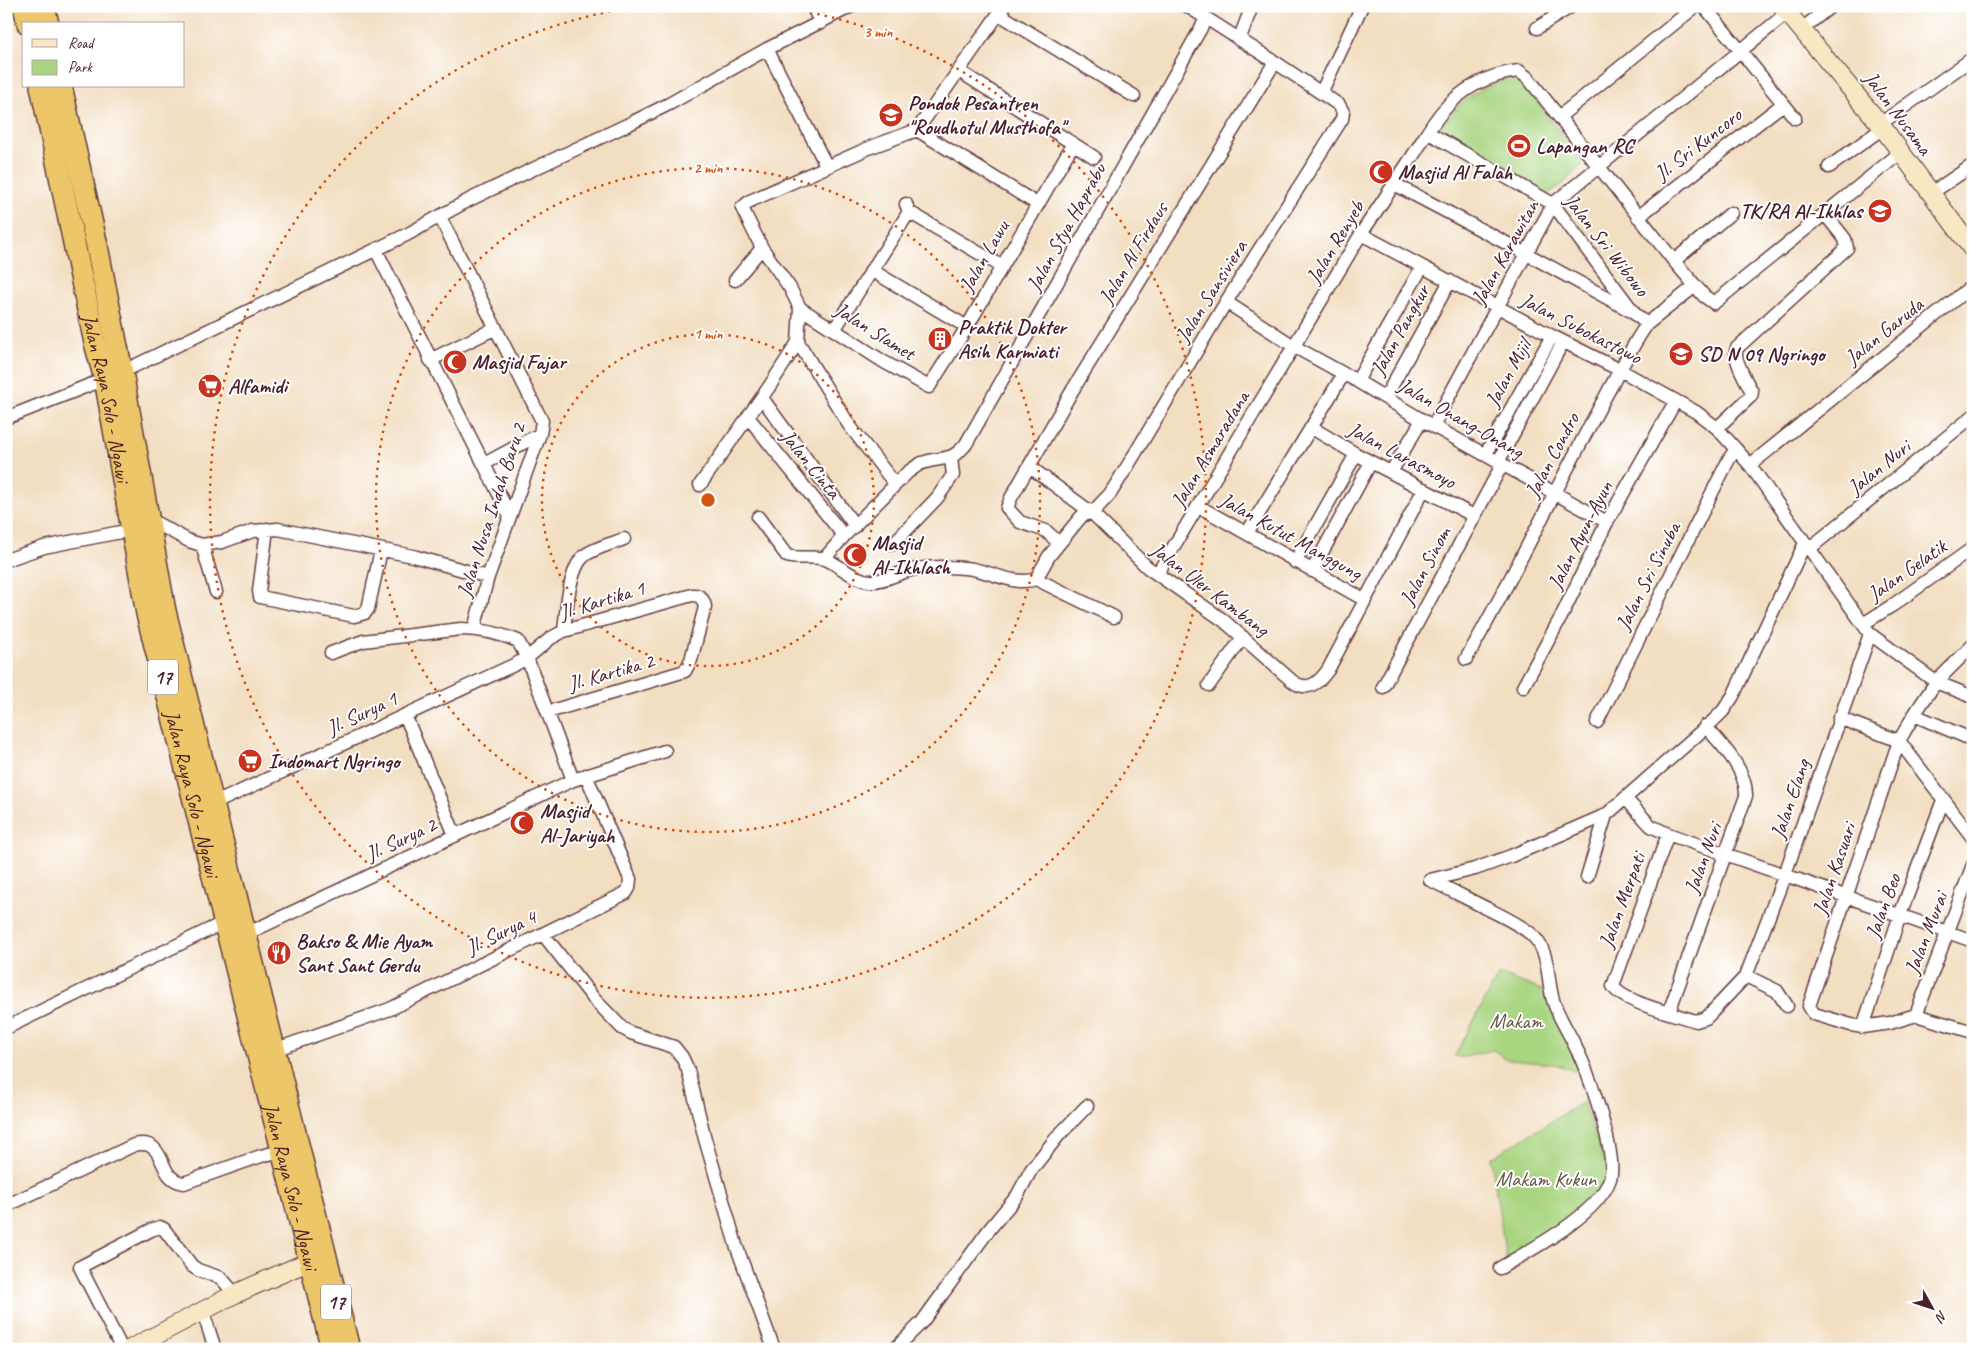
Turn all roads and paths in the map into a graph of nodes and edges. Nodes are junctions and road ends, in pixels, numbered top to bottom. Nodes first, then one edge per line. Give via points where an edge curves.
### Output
1 (24, 6) edge
2 (44, 6) edge
3 (812, 6) edge
4 (852, 6) edge
5 (1187, 6) edge
6 (1252, 6) edge
7 (1362, 6) edge
8 (1572, 6) edge
9 (1696, 6) edge
10 (1704, 6) edge
11 (1831, 6) edge
12 (1002, 10) edge
13 (1785, 10) edge
14 (1206, 18) junction
15 (28, 22) edge
16 (48, 22) edge
17 (821, 23) junction
18 (1537, 28) dead end
19 (1802, 29) junction
20 (1239, 40) junction
21 (767, 49) junction
22 (1741, 52) junction
23 (1973, 58) edge
24 (1275, 62) junction
25 (959, 72) junction
26 (41, 88) edge
27 (61, 88) edge
28 (1321, 93) junction
29 (1134, 96) dead end
30 (1783, 104) junction
31 (1559, 117) junction
32 (1795, 118) dead end
33 (1882, 126) junction
34 (917, 130) junction
35 (1429, 133) junction
36 (1073, 144) junction
37 (1900, 153) junction
38 (1094, 157) dead end
39 (1973, 165) edge
40 (827, 167) junction
41 (1599, 167) junction
42 (1829, 167) dead end
43 (1394, 184) junction
44 (1930, 194) junction
45 (1037, 204) junction
46 (1553, 204) junction
47 (1732, 213) dead end
48 (1824, 214) junction
49 (440, 217) junction
50 (1638, 217) junction
51 (1362, 234) junction
52 (762, 248) junction
53 (376, 250) junction
54 (1973, 250) edge
55 (1527, 254) junction
56 (1674, 261) junction
57 (1001, 266) junction
58 (1422, 267) junction
59 (871, 270) junction
60 (735, 280) dead end
61 (1450, 281) junction
62 (1973, 285) edge
63 (1695, 286) junction
64 (1226, 302) junction
65 (800, 308) junction
66 (1498, 308) junction
67 (1635, 314) junction
68 (1647, 324) junction
69 (967, 327) junction
70 (496, 328) junction
71 (834, 330) junction
72 (1558, 339) junction
73 (798, 342) junction
74 (1295, 347) junction
75 (430, 360) junction
76 (1620, 370) junction
77 (1343, 374) junction
78 (113, 376) junction
79 (1357, 381) junction
80 (929, 387) joint
81 (762, 398) junction
82 (1385, 398) junction
83 (1675, 402) junction
84 (1973, 416) edge
85 (748, 417) junction
86 (6, 418) edge
87 (1428, 423) junction
88 (1312, 428) junction
89 (1717, 428) junction
90 (540, 434) junction
91 (1736, 449) junction
92 (1356, 454) junction
93 (1485, 455) junction
94 (955, 456) junction
95 (1371, 462) junction
96 (1500, 463) junction
97 (484, 464) junction
98 (1750, 465) junction
99 (1030, 467) junction
100 (1391, 472) junction
101 (895, 484) junction
102 (700, 485) dead end
103 (1424, 489) junction
104 (1554, 493) junction
105 (1198, 506) junction
106 (1092, 513) junction
107 (510, 516) junction
108 (1474, 516) junction
109 (758, 517) dead end
110 (1608, 522) junction
111 (140, 524) junction
112 (855, 526) junction
113 (267, 529) junction
114 (1247, 533) junction
115 (844, 536) junction
116 (624, 539) dead end
117 (1059, 543) junction
118 (892, 544) dead end
119 (202, 545) junction
120 (1808, 546) junction
121 (1973, 548) edge
122 (381, 550) junction
123 (824, 559) junction
124 (6, 560) edge
125 (1295, 562) junction
126 (1159, 571) dead end
127 (1312, 571) junction
128 (488, 577) junction
129 (1036, 579) junction
130 (216, 592) dead end
131 (1364, 600) junction
132 (1114, 617) dead end
133 (475, 624) junction
134 (1866, 629) junction
135 (564, 631) junction
136 (1243, 637) junction
137 (1973, 644) edge
138 (331, 652) dead end
139 (527, 658) junction
140 (1466, 659) dead end
141 (685, 671) joint
142 (1936, 682) junction
143 (1209, 684) dead end
144 (1384, 687) dead end
145 (1523, 687) dead end
146 (1973, 697) edge
147 (548, 712) junction
148 (405, 715) junction
149 (1914, 715) junction
150 (1839, 718) junction
151 (1597, 722) dead end
152 (1705, 726) junction
153 (1973, 740) edge
154 (1899, 741) junction
155 (665, 751) dead end
156 (586, 775) junction
157 (573, 780) junction
158 (1625, 798) junction
159 (1943, 800) junction
160 (213, 804) junction
161 (1606, 815) junction
162 (1668, 834) junction
163 (455, 836) junction
164 (1973, 838) edge
165 (1727, 854) junction
166 (1973, 866) edge
167 (1785, 874) junction
168 (1587, 877) dead end
169 (1846, 897) junction
170 (1900, 915) junction
171 (223, 923) junction
172 (1948, 932) junction
173 (246, 934) junction
174 (542, 934) junction
175 (1973, 941) edge
176 (1746, 976) junction
177 (1787, 1006) dead end
178 (1669, 1012) junction
179 (1916, 1015) junction
180 (1862, 1026) junction
181 (1972, 1027) edge
182 (6, 1028) edge
183 (274, 1050) junction
184 (1087, 1106) dead end
185 (280, 1151) junction
186 (6, 1206) edge
187 (316, 1258) junction
188 (1500, 1268) dead end
189 (235, 1294) junction
190 (203, 1312) junction
191 (122, 1349) edge
192 (130, 1349) edge
193 (215, 1349) edge
194 (332, 1349) edge
195 (349, 1349) edge
196 (774, 1349) edge
197 (895, 1349) edge

1 - 15 highway
2 - 16 highway
3 - 17 street
4 - 17 street
5 - 14 street, Jalan Sansiviera
6 - 20 street
7 - 28 street
8 - 18 street
9 - 31 street
10 - 22 street
11 - 19 street
12 - 25 street
12 - 29 street
13 - 19 street, Jalan Nusama
13 - 22 street, Jalan Karawitan
14 - 20 street, Jalan Sansiviera
14 - 94 street, Jalan Stya Haprabu via 970,437
17 - 21 street
19 - 33 street, Jalan Nusama
20 - 24 street, Jalan Sansiviera
21 - 40 street
21 - 49 street via 669,104
22 - 30 street
22 - 41 street, Jalan Karawitan
23 - 33 street
24 - 28 street, Jalan Sansiviera
24 - 99 street, Jalan Al Firdaus via 1072,392
25 - 34 street
25 - 36 street
26 - 78 highway, Jalan Raya Solo - Ngawi / 17 via 95,343
27 - 78 highway, Jalan Raya Solo - Ngawi / 17 via 97,246
28 - 64 street, Jalan Sansiviera via 1339,105 1342,119
30 - 32 street
30 - 50 street, Jl. Sri Kuncoro
31 - 35 street, Jalan Renyeb via 1528,78 1519,71 1509,72 1465,91 1441,113
31 - 41 street, Jalan Renyeb
33 - 37 street, Jalan Nusama
33 - 42 street
34 - 40 street
34 - 45 street
35 - 43 street, Jalan Renyeb
35 - 46 street, Jalan Sri Wibowo
36 - 38 street
36 - 45 street, Jalan Lawu
37 - 44 street, Jalan Nusama
37 - 48 street
39 - 44 street
40 - 52 street via 745,204 743,212
41 - 46 street, Jalan Karawitan
41 - 50 street, Jalan Renyeb
43 - 51 street, Jalan Renyeb
43 - 55 street
44 - 54 street, Jalan Nusama
45 - 57 street, Jalan Lawu
46 - 55 street, Jalan Karawitan
46 - 67 street, Jalan Sri Wibowo
47 - 56 street
48 - 63 street, Jalan Renyeb via 1714,303
48 - 89 street via 1845,239 1847,248 1735,352 1752,392
49 - 53 street
49 - 70 street, Jalan Nusa Indah Baru 2
50 - 56 street, Jalan Renyeb
51 - 58 street, Jalan Subokastowo
51 - 74 street, Jalan Renyeb
52 - 60 street
52 - 65 street
53 - 75 street
53 - 78 street
55 - 66 street, Jalan Karawitan
55 - 67 street
56 - 63 street, Jalan Renyeb
57 - 59 street via 907,208
57 - 69 street, Jalan Lawu
58 - 61 street, Jalan Subokastowo
58 - 79 street
59 - 69 street
59 - 71 street
61 - 66 street, Jalan Subokastowo
61 - 82 street, Jalan Pangkur
62 - 98 street, Jalan Garuda
63 - 68 street, Jalan Condro
64 - 74 street, Jalan Onang-Onang
64 - 106 street, Jalan Sansiviera via 1110,494
65 - 71 street, Jalan Slamet
65 - 73 street
66 - 72 street, Jalan Subokastowo
66 - 87 street, Jalan Karawitan
67 - 68 street, Jalan Sri Wibowo
68 - 76 street, Jalan Condro
69 - 80 street, Jalan Lawu
70 - 75 street
70 - 90 street, Jalan Nusa Indah Baru 2 via 542,421
71 - 80 street, Jalan Slamet
72 - 76 street, Jalan Subokastowo
72 - 93 street, Jalan Mijil
72 - 96 street, Jalan Sinom
73 - 81 street
73 - 101 street via 850,425
74 - 77 street, Jalan Onang-Onang
74 - 105 street, Jalan Asmaradana
75 - 97 street
76 - 83 street, Jalan Subokastowo
76 - 104 street, Jalan Condro
77 - 79 street, Jalan Onang-Onang
77 - 88 street
78 - 86 street
78 - 111 highway, Jalan Raya Solo - Ngawi / 17
79 - 82 street, Jalan Onang-Onang
81 - 85 street
81 - 112 street
82 - 87 street, Jalan Onang-Onang
83 - 89 street, Jalan Subokastowo via 1696,412
83 - 110 street, Jalan Ayun-Ayun
84 - 120 street, Jalan Nuri
85 - 102 street
85 - 115 street, Jalan Cinta
87 - 93 street, Jalan Onang-Onang
87 - 100 street, Jalan Karawitan
88 - 92 street, Jalan Larasmoyo
88 - 114 street
89 - 91 street, Jalan Subokastowo
90 - 97 street
90 - 107 street, Jalan Nusa Indah Baru 2
91 - 98 street, Jalan Subokastowo
91 - 151 street, Jalan Sri Sinuba
92 - 95 street, Jalan Larasmoyo
92 - 125 street
93 - 96 street, Jalan Onang-Onang
94 - 101 street via 920,464
94 - 118 street via 953,475 937,498
95 - 100 street, Jalan Larasmoyo
95 - 127 street
96 - 104 street, Jalan Onang-Onang
96 - 108 street, Jalan Sinom
97 - 107 street
98 - 120 street, Jalan Subokastowo
99 - 106 street, Jalan Uler Kambang
99 - 117 street, Jalan Al Firdaus via 1007,508 1020,522 1046,531
100 - 103 street, Jalan Larasmoyo
101 - 112 street
103 - 108 street, Jalan Larasmoyo
103 - 131 street
104 - 110 street, Jalan Onang-Onang
104 - 140 street, Jalan Condro
105 - 114 street, Jalan Kutut Manggung
105 - 126 street, Jalan Asmaradana
106 - 117 street, Jalan Sansiviera via 1083,515
106 - 136 street, Jalan Uler Kambang via 1146,567
107 - 128 street, Jalan Nusa Indah Baru 2
108 - 144 street, Jalan Sinom
109 - 123 street via 787,556
110 - 145 street, Jalan Ayun-Ayun
111 - 119 street
111 - 124 street via 44,547
111 - 160 highway, Jalan Raya Solo - Ngawi / 17
111 - 171 highway, Jalan Raya Solo - Ngawi / 17 via 147,614
112 - 115 street
113 - 119 street
113 - 122 street via 287,530
113 - 122 street via 260,597 354,616 365,614 368,609
114 - 125 street, Jalan Kutut Manggung
115 - 123 street
116 - 135 street via 587,554 579,561 573,575
117 - 129 street, Jalan Sansiviera
119 - 130 street
120 - 134 street, Jalan Subokastowo
120 - 152 street via 1733,696
121 - 134 street, Jalan Gelatik via 1893,605
122 - 128 street
123 - 129 street via 870,581 939,567 966,568 1015,580
125 - 127 street, Jalan Kutut Manggung
127 - 131 street, Jalan Kutut Manggung
128 - 133 street, Jalan Nusa Indah Baru 2
129 - 132 street
131 - 136 street, Jalan Uler Kambang via 1328,670 1322,679 1309,687 1296,684
133 - 138 street via 461,629 363,641
133 - 139 street via 518,641
134 - 142 street, Jalan Subokastowo
134 - 150 street, Jalan Elang
135 - 139 street, Jl. Kartika 1
135 - 141 street, Jl. Kartika 1 via 696,595 705,607
136 - 143 street
137 - 142 street, Jalan Kasuari
139 - 147 street
139 - 148 street, Jl. Surya 1
141 - 147 street, Jl. Kartika 2
142 - 146 street, Jalan Subokastowo
142 - 149 street, Jalan Kasuari
147 - 157 street
148 - 160 street, Jl. Surya 1
148 - 163 street
149 - 153 street
149 - 154 street, Jalan Kasuari
150 - 154 street
150 - 167 street, Jalan Elang
152 - 158 street
152 - 165 street, Jalan Nuri via 1741,772 1746,786 1744,806
154 - 159 street
154 - 169 street, Jalan Kasuari
155 - 156 street, Jl. Surya 2
156 - 157 street, Jl. Surya 2
156 - 174 street, Jl. Surya 4 via 630,879 629,888 622,896
157 - 163 street, Jl. Surya 2
158 - 161 street
158 - 162 street via 1651,826
159 - 164 street
159 - 170 street, Jalan Beo
160 - 173 highway, Jalan Raya Solo - Ngawi / 17
161 - 168 street
161 - 188 street via 1475,869 1430,880 1509,920 1530,934 1545,953 1553,1000 1592,1089 1610,1151 1610,1178 1584,1214
162 - 165 street
162 - 178 street, Jalan Merpati via 1613,986 1627,998
163 - 173 street, Jl. Surya 2
165 - 167 street
165 - 178 street, Jalan Nuri
166 - 172 street, Jalan Murai
167 - 169 street
167 - 176 street, Jalan Elang
169 - 170 street
169 - 180 street, Jalan Kasuari via 1810,1010 1822,1017
170 - 172 street
170 - 180 street, Jalan Beo
171 - 182 street
171 - 185 highway, Jalan Raya Solo - Ngawi / 17
172 - 175 street
172 - 179 street, Jalan Murai
173 - 183 highway, Jalan Raya Solo - Ngawi / 17
174 - 183 street, Jl. Surya 4 via 390,1009
174 - 196 street via 594,999 622,1028 674,1047 682,1057 736,1245
176 - 177 street via 1777,992
176 - 178 street via 1702,1020
179 - 180 street via 1890,1023
179 - 181 street
183 - 187 highway, Jalan Raya Solo - Ngawi / 17
184 - 197 street via 1032,1170 1017,1196 922,1322
185 - 186 street via 184,1183 168,1174 155,1149 149,1144 142,1144
185 - 187 highway, Jalan Raya Solo - Ngawi / 17
187 - 189 street
187 - 194 highway, Jalan Raya Solo - Ngawi / 17
187 - 195 highway, Jalan Raya Solo - Ngawi / 17
189 - 190 street
189 - 191 street via 221,1278 192,1266 164,1229 151,1230 80,1267
190 - 192 street
190 - 193 street

